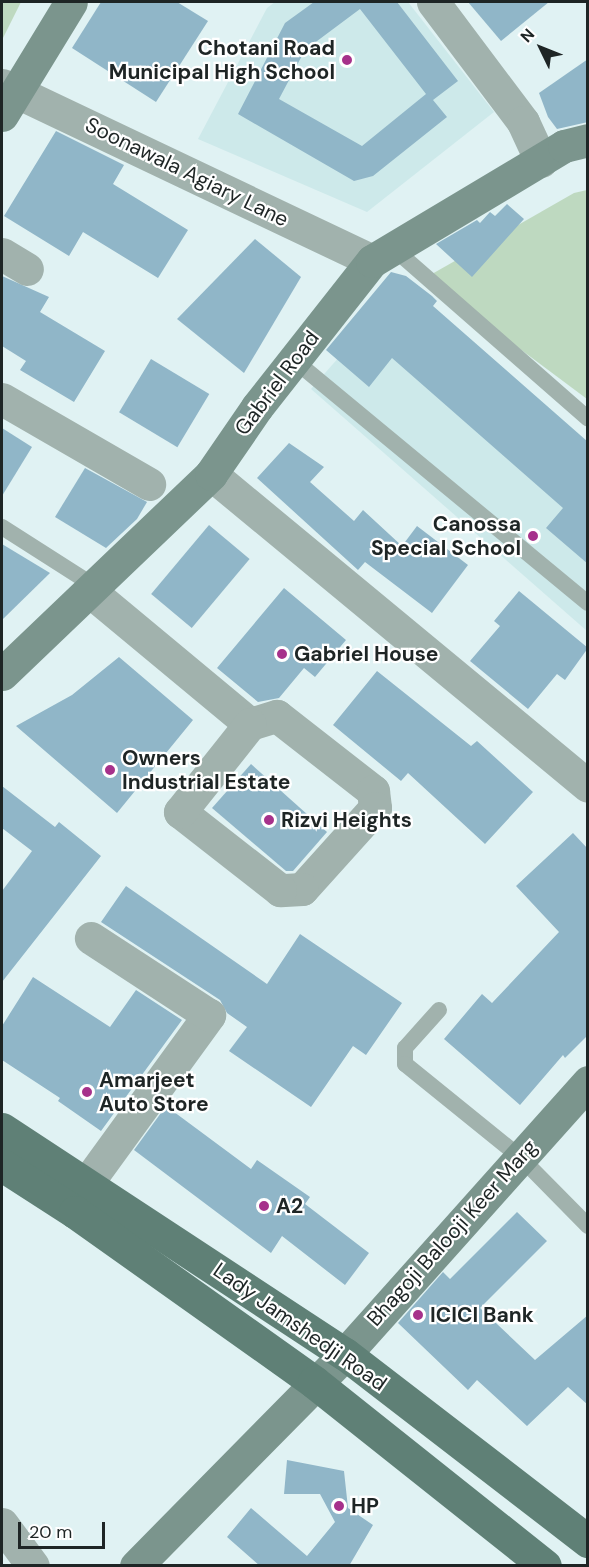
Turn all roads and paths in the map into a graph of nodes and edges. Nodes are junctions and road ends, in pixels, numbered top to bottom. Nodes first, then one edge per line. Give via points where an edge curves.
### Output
1 (71, 2) edge
2 (433, 2) edge
3 (7, 97) edge
4 (588, 140) edge
5 (541, 161) junction
6 (382, 255) junction
7 (294, 360) junction
8 (2, 399) edge
9 (588, 419) edge
10 (211, 474) junction
11 (149, 484) dead end
12 (2, 527) edge
13 (93, 589) junction
14 (588, 603) edge
15 (2, 674) edge
16 (250, 724) junction
17 (588, 786) edge
18 (91, 938) dead end
19 (439, 1010) dead end
20 (588, 1082) edge
21 (2, 1129) edge
22 (520, 1157) junction
23 (2, 1165) edge
24 (87, 1183) junction
25 (588, 1226) edge
26 (345, 1354) junction
27 (314, 1382) junction
28 (2, 1524) edge
29 (588, 1541) edge
30 (33, 1566) edge
31 (136, 1566) edge
32 (545, 1566) edge

1 - 3 street
2 - 5 street via 523,122
3 - 6 street, Soonawala Agiary Lane
4 - 5 street, Gabriel Road via 564,146
5 - 6 street, Gabriel Road
6 - 7 street, Gabriel Road
6 - 9 lane
7 - 10 street, Gabriel Road
7 - 14 lane
8 - 11 street
10 - 13 street, Gabriel Road
10 - 17 street
12 - 13 lane
13 - 15 street, Gabriel Road
13 - 16 street
16 - 16 street via 277,716 373,790 375,808 302,889 280,890 180,812
18 - 24 street via 209,1016
19 - 22 lane via 405,1048 405,1064
20 - 22 street, Bhagoji Balooji Keer Marg
21 - 24 main road, Lady Jamshedji Road
22 - 25 lane
22 - 26 street, Bhagoji Balooji Keer Marg
23 - 27 main road, Lady Jamshedji Road via 75,1212
24 - 26 main road, Lady Jamshedji Road
26 - 27 street, Bhagoji Balooji Keer Marg
26 - 29 main road, Lady Jamshedji Road
27 - 31 street, Bhagoji Balooji Keer Marg
27 - 32 main road, Lady Jamshedji Road
28 - 30 street

